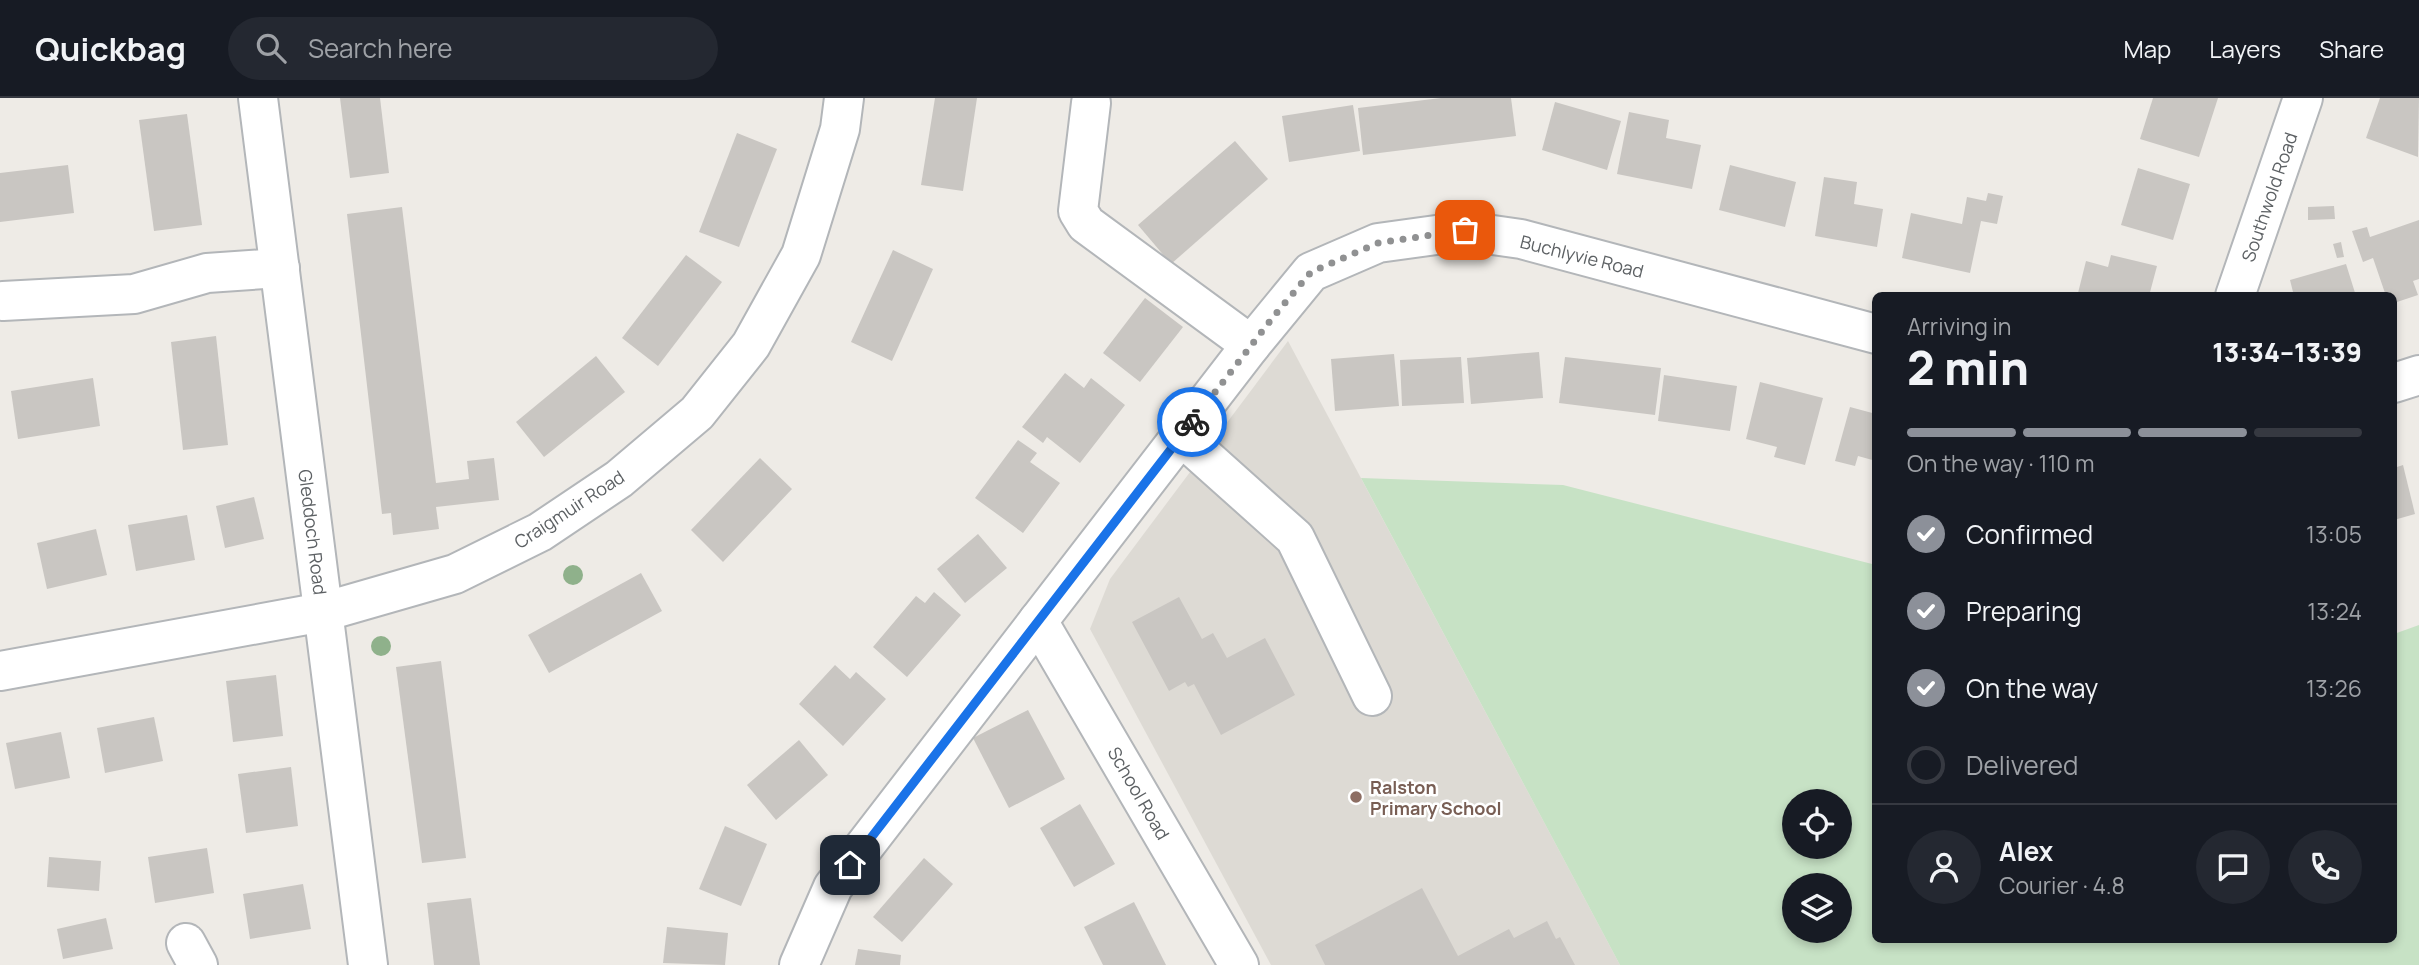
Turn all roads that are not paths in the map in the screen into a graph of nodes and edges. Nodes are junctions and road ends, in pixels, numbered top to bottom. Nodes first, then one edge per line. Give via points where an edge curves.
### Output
1 (258, 98) edge
2 (844, 98) edge
3 (2303, 98) edge
4 (1091, 103) dead end
5 (279, 268) junction
6 (2236, 292) edge
7 (3, 301) dead end
8 (1872, 333) edge
9 (1251, 345) junction
10 (2419, 374) edge
11 (2397, 382) edge
12 (1181, 436) junction
13 (323, 612) junction
14 (1038, 621) junction
15 (0, 671) edge
16 (1372, 696) dead end
17 (368, 965) edge
18 (799, 965) edge
19 (1239, 965) edge

1 - 5 street, Gleddoch Road
2 - 13 street, Craigmuir Road via 840,129 802,255 751,345 698,413 619,479 540,532 455,574
3 - 6 street, Southwold Road
4 - 9 street via 1078,211 1086,224
5 - 7 street via 207,273 134,294
5 - 13 street, Gleddoch Road
8 - 9 street, Buchlyvie Road via 1521,239 1465,230 1378,243 1311,272
9 - 12 street, Buchlyvie Road
10 - 11 street
12 - 14 street, Buchlyvie Road
12 - 16 street via 1295,538
13 - 15 street, Craigmuir Road
13 - 17 street, Gleddoch Road
14 - 18 street, Buchlyvie Road via 833,887
14 - 19 street, School Road

